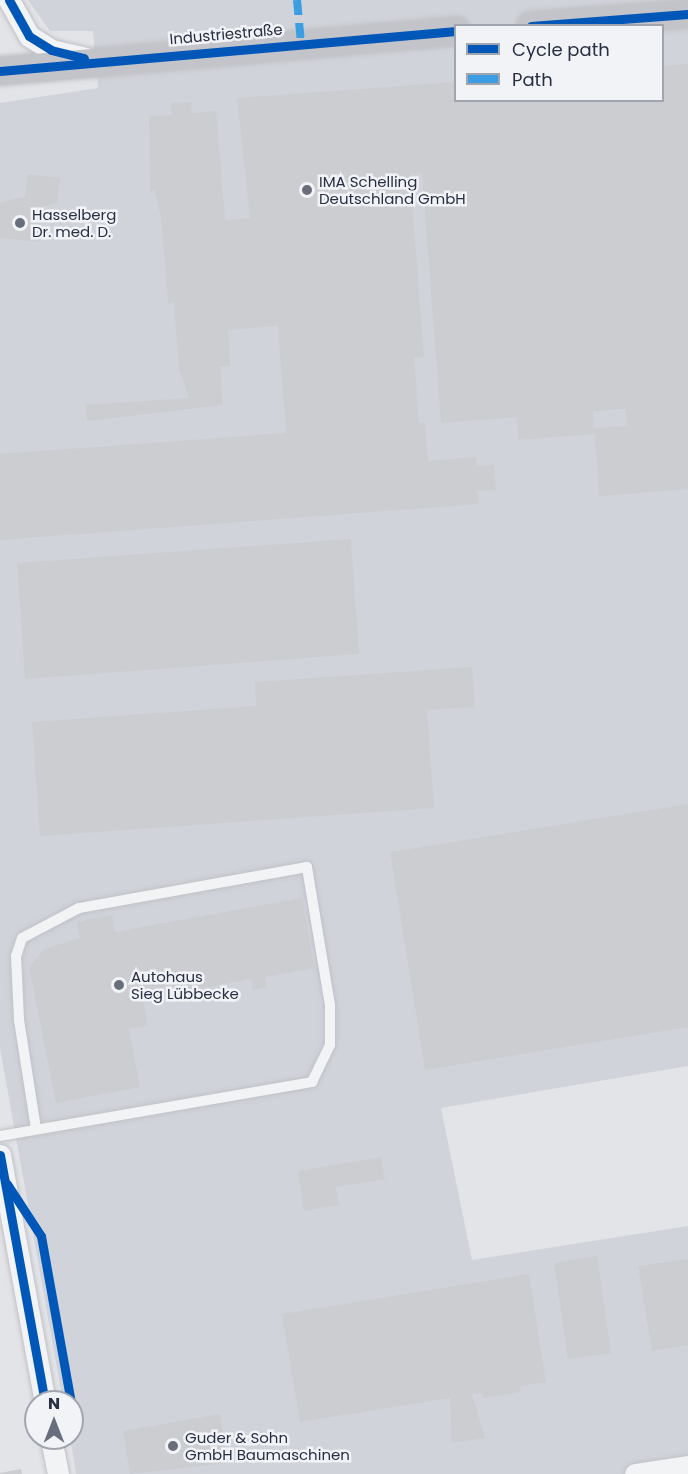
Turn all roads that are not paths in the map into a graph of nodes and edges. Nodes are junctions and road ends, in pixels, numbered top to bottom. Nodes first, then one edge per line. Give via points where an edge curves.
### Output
1 (9, 0) edge
2 (688, 14) edge
3 (557, 24) edge
4 (454, 31) edge
5 (96, 60) junction
6 (0, 70) edge
7 (36, 1129) junction
8 (0, 1136) edge
9 (0, 1155) edge
10 (43, 1390) edge
11 (53, 1450) edge
12 (688, 1466) edge
13 (58, 1474) edge
14 (635, 1474) edge

1 - 5 street via 29,36 51,50
2 - 3 street
4 - 5 street, Industriestraße
5 - 6 street, Industriestraße
7 - 7 lane via 312,1082 330,1045 330,1005 307,867 79,908 22,938 16,957 19,1020
7 - 8 lane
9 - 10 street
11 - 13 street
12 - 14 street

